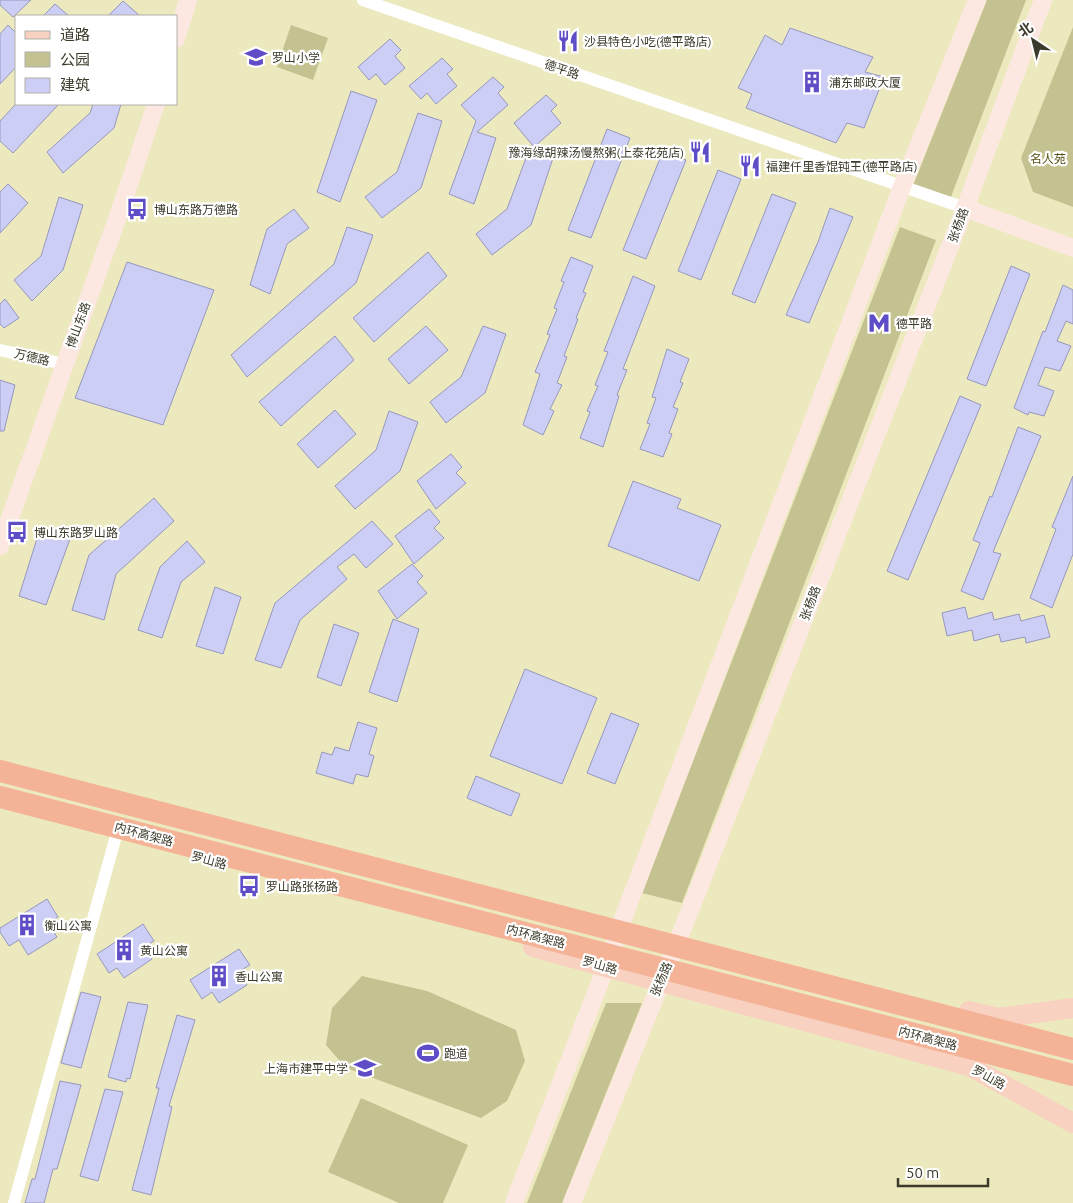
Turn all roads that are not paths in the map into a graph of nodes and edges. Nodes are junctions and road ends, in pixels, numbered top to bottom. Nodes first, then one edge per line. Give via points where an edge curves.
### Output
1 (188, 0) edge
2 (363, 0) edge
3 (977, 0) edge
4 (1043, 0) edge
5 (178, 32) edge
6 (156, 105) edge
7 (902, 187) junction
8 (965, 208) junction
9 (1073, 248) edge
10 (0, 350) edge
11 (64, 364) junction
12 (0, 546) edge
13 (0, 764) edge
14 (0, 771) edge
15 (0, 797) edge
16 (0, 805) edge
17 (116, 836) junction
18 (621, 924) junction
19 (678, 940) junction
20 (606, 967) junction
21 (660, 983) junction
22 (1073, 1008) edge
23 (1073, 1049) edge
24 (1073, 1075) edge
25 (1073, 1123) edge
26 (14, 1203) edge
27 (514, 1203) edge
28 (572, 1203) edge

1 - 5 main road
2 - 7 street, 德平路
3 - 7 main road
4 - 8 main road, 张杨路
6 - 11 main road, 博山东路
7 - 8 street, 德平路
7 - 18 main road
8 - 9 main road, 德平路
8 - 19 main road, 张杨路
10 - 11 street, 万德路
11 - 12 main road, 博山东路
13 - 18 main road
14 - 23 highway, 内环高架路
15 - 24 highway, 内环高架路
16 - 17 main road, 罗山路
17 - 20 main road, 罗山路
17 - 26 street
18 - 19 main road
18 - 20 main road
19 - 21 main road, 张杨路
19 - 22 main road via 998,1018
20 - 21 main road, 罗山路
20 - 27 main road
21 - 25 main road, 罗山路 via 969,1066
21 - 28 main road, 张杨路

